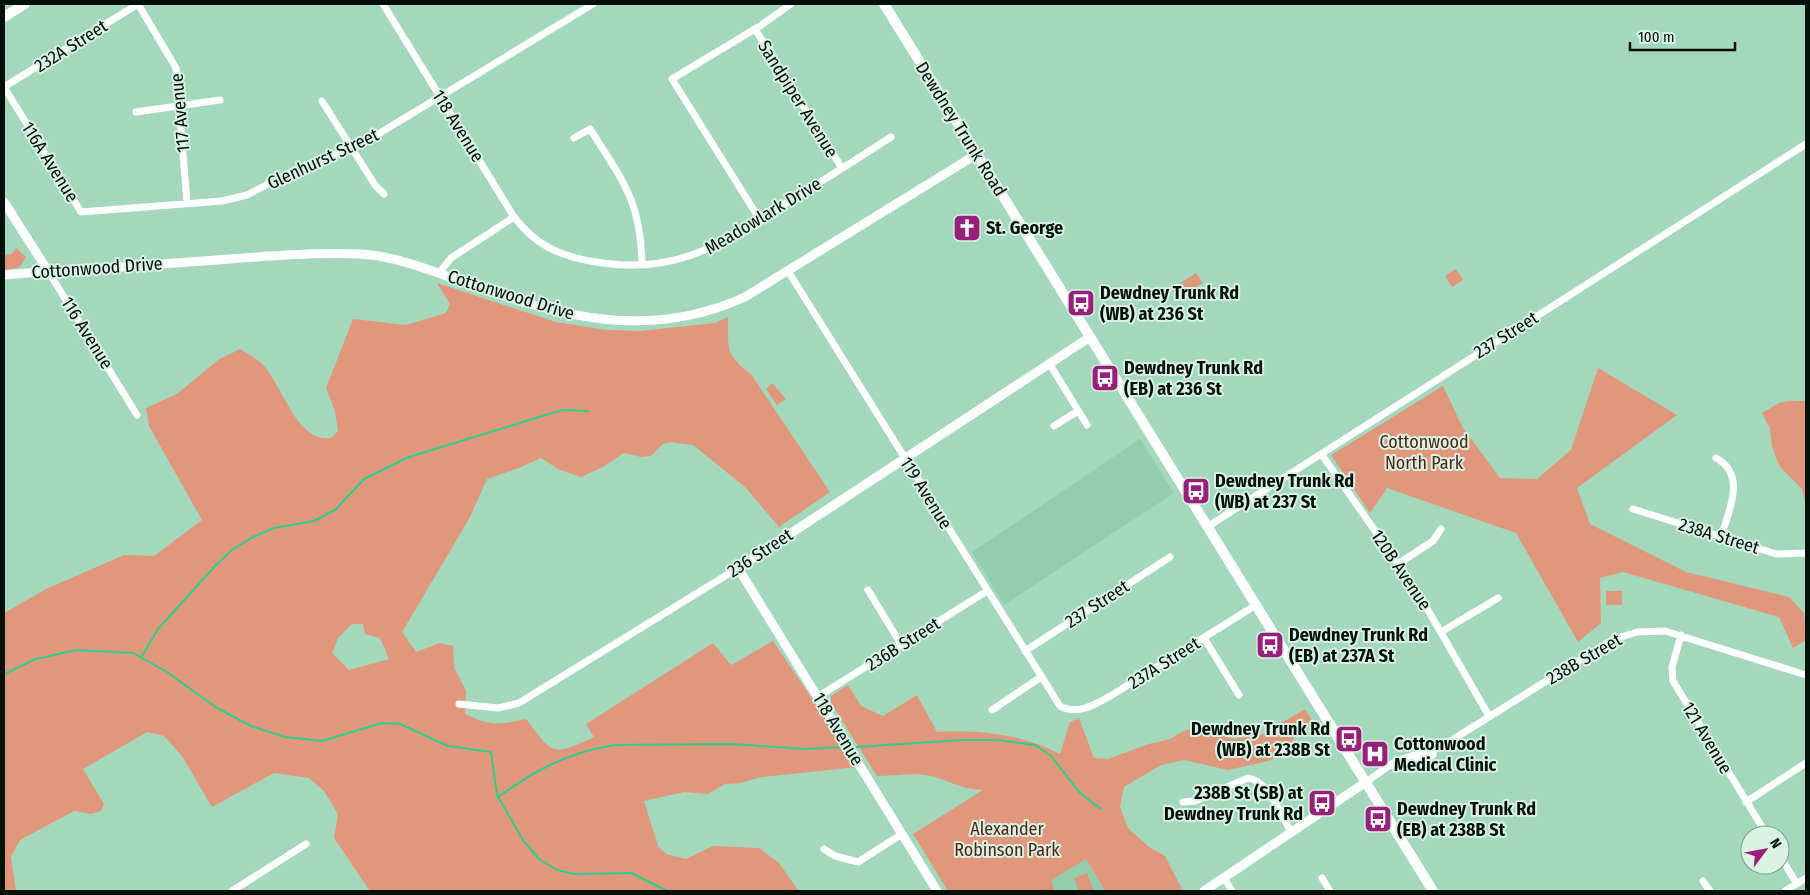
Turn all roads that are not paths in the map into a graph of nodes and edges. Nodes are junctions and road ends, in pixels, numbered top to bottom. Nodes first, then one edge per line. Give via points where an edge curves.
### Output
1 (25, 4) edge
2 (138, 4) edge
3 (383, 4) edge
4 (593, 4) edge
5 (790, 4) edge
6 (884, 4) edge
7 (4, 17) edge
8 (755, 29) junction
9 (4, 87) edge
10 (440, 96) junction
11 (220, 100) dead end
12 (322, 101) dead end
13 (180, 104) junction
14 (136, 112) dead end
15 (891, 137) dead end
16 (574, 138) dead end
17 (1806, 144) edge
18 (352, 149) junction
19 (977, 154) junction
20 (842, 168) junction
21 (384, 194) dead end
22 (4, 202) edge
23 (187, 203) junction
24 (81, 212) joint
25 (514, 217) junction
26 (760, 220) junction
27 (539, 244) joint
28 (642, 265) junction
29 (48, 271) junction
30 (788, 271) junction
31 (439, 273) junction
32 (4, 275) edge
33 (1090, 337) junction
34 (1049, 363) junction
35 (1078, 411) junction
36 (137, 415) dead end
37 (1054, 426) dead end
38 (1087, 426) dead end
39 (1322, 455) junction
40 (904, 458) junction
41 (1716, 458) dead end
42 (1633, 509) dead end
43 (1207, 527) junction
44 (1441, 529) dead end
45 (1721, 537) junction
46 (1806, 553) edge
47 (1170, 557) dead end
48 (1398, 564) junction
49 (738, 568) junction
50 (868, 590) dead end
51 (987, 591) junction
52 (1498, 598) dead end
53 (1256, 605) junction
54 (1441, 632) junction
55 (1681, 635) junction
56 (1204, 638) junction
57 (902, 646) junction
58 (1025, 651) junction
59 (1806, 675) edge
60 (1041, 677) junction
61 (1240, 695) dead end
62 (819, 696) junction
63 (459, 704) dead end
64 (992, 710) dead end
65 (1068, 711) joint
66 (1489, 716) junction
67 (1806, 763) edge
68 (1366, 782) junction
69 (1183, 802) dead end
70 (1746, 802) junction
71 (1761, 825) edge
72 (1291, 832) junction
73 (902, 834) junction
74 (306, 844) dead end
75 (824, 849) dead end
76 (1790, 872) edge
77 (1224, 878) junction
78 (1322, 878) dead end
79 (1806, 878) edge
80 (1703, 881) dead end
81 (1797, 884) junction
82 (232, 891) edge
83 (937, 891) edge
84 (1204, 891) edge
85 (1232, 891) edge
86 (1330, 891) edge
87 (1433, 891) edge
88 (1710, 891) edge
89 (1786, 891) edge

1 - 7 main road
2 - 9 street, 232A Street
2 - 13 street, 117 Avenue via 175,62
3 - 10 street, 118 Avenue
4 - 10 street, Glenhurst Street
5 - 8 street
6 - 19 main road, Dewdney Trunk Road
8 - 20 street, Sandpiper Avenue
8 - 26 street via 672,79
9 - 24 street, 116A Avenue
10 - 18 street, Glenhurst Street
10 - 25 street, 118 Avenue
11 - 13 street
12 - 18 street
13 - 14 street
13 - 23 street, 117 Avenue
15 - 20 street, Meadowlark Drive
16 - 28 street via 590,129 629,192 640,225
17 - 39 street, 237 Street
18 - 21 street via 374,185
18 - 23 street, Glenhurst Street via 299,168 247,195 229,200
19 - 30 street, Cottonwood Drive
19 - 33 main road, Dewdney Trunk Road
20 - 26 street, Meadowlark Drive
22 - 29 street, 116 Avenue
23 - 24 street, Glenhurst Street
25 - 27 street, 118 Avenue
25 - 31 street via 456,253
26 - 28 street, Meadowlark Drive via 718,246 696,255
27 - 28 street, Meadowlark Drive via 576,259
29 - 31 street, Cottonwood Drive via 321,254 378,257
29 - 32 street, Cottonwood Drive
29 - 36 street, 116 Avenue
30 - 31 street, Cottonwood Drive via 722,307 641,322 602,320 555,312
30 - 40 street, 119 Avenue
33 - 34 street, 236 Street
33 - 43 main road, Dewdney Trunk Road
34 - 35 street
34 - 40 street, 236 Street
35 - 37 street
35 - 38 street
39 - 43 street, 237 Street
39 - 48 street, 120B Avenue
40 - 49 street, 236 Street
40 - 51 street, 119 Avenue
41 - 45 street via 1726,463 1733,476 1734,491
42 - 45 street, 238A Street
43 - 53 main road, Dewdney Trunk Road
44 - 48 street via 1433,541
45 - 46 street, 238A Street via 1776,554
47 - 58 street, 237 Street
48 - 54 street, 120B Avenue
49 - 62 street, 118 Avenue
49 - 63 street, 236 Street via 519,703 498,708
50 - 57 street
51 - 57 street, 236B Street
51 - 58 street, 119 Avenue
52 - 54 street
53 - 56 street, 237A Street
53 - 68 main road, Dewdney Trunk Road
54 - 66 street, 120B Avenue
55 - 59 street, 238B Street
55 - 66 street, 238B Street via 1653,630 1618,637
55 - 70 street, 121 Avenue via 1672,667 1673,681
56 - 61 street
56 - 65 street, 237A Street via 1088,708
57 - 62 street, 236B Street
58 - 60 street, 119 Avenue
60 - 64 street
60 - 65 street, 119 Avenue via 1060,706
62 - 73 street, 118 Avenue
66 - 68 street, 238B Street via 1433,750 1394,762
67 - 70 street
68 - 72 street, 238B Street
68 - 87 main road, Dewdney Trunk Road
69 - 72 street via 1195,801 1248,778 1255,779 1264,786
70 - 71 street, 121 Avenue
72 - 77 street, 238B Street
73 - 75 street via 858,862 835,856
73 - 83 street, 118 Avenue
74 - 82 street
76 - 81 street
77 - 84 street, 238B Street
77 - 85 street
78 - 86 street
79 - 81 street
80 - 88 street
81 - 89 street

